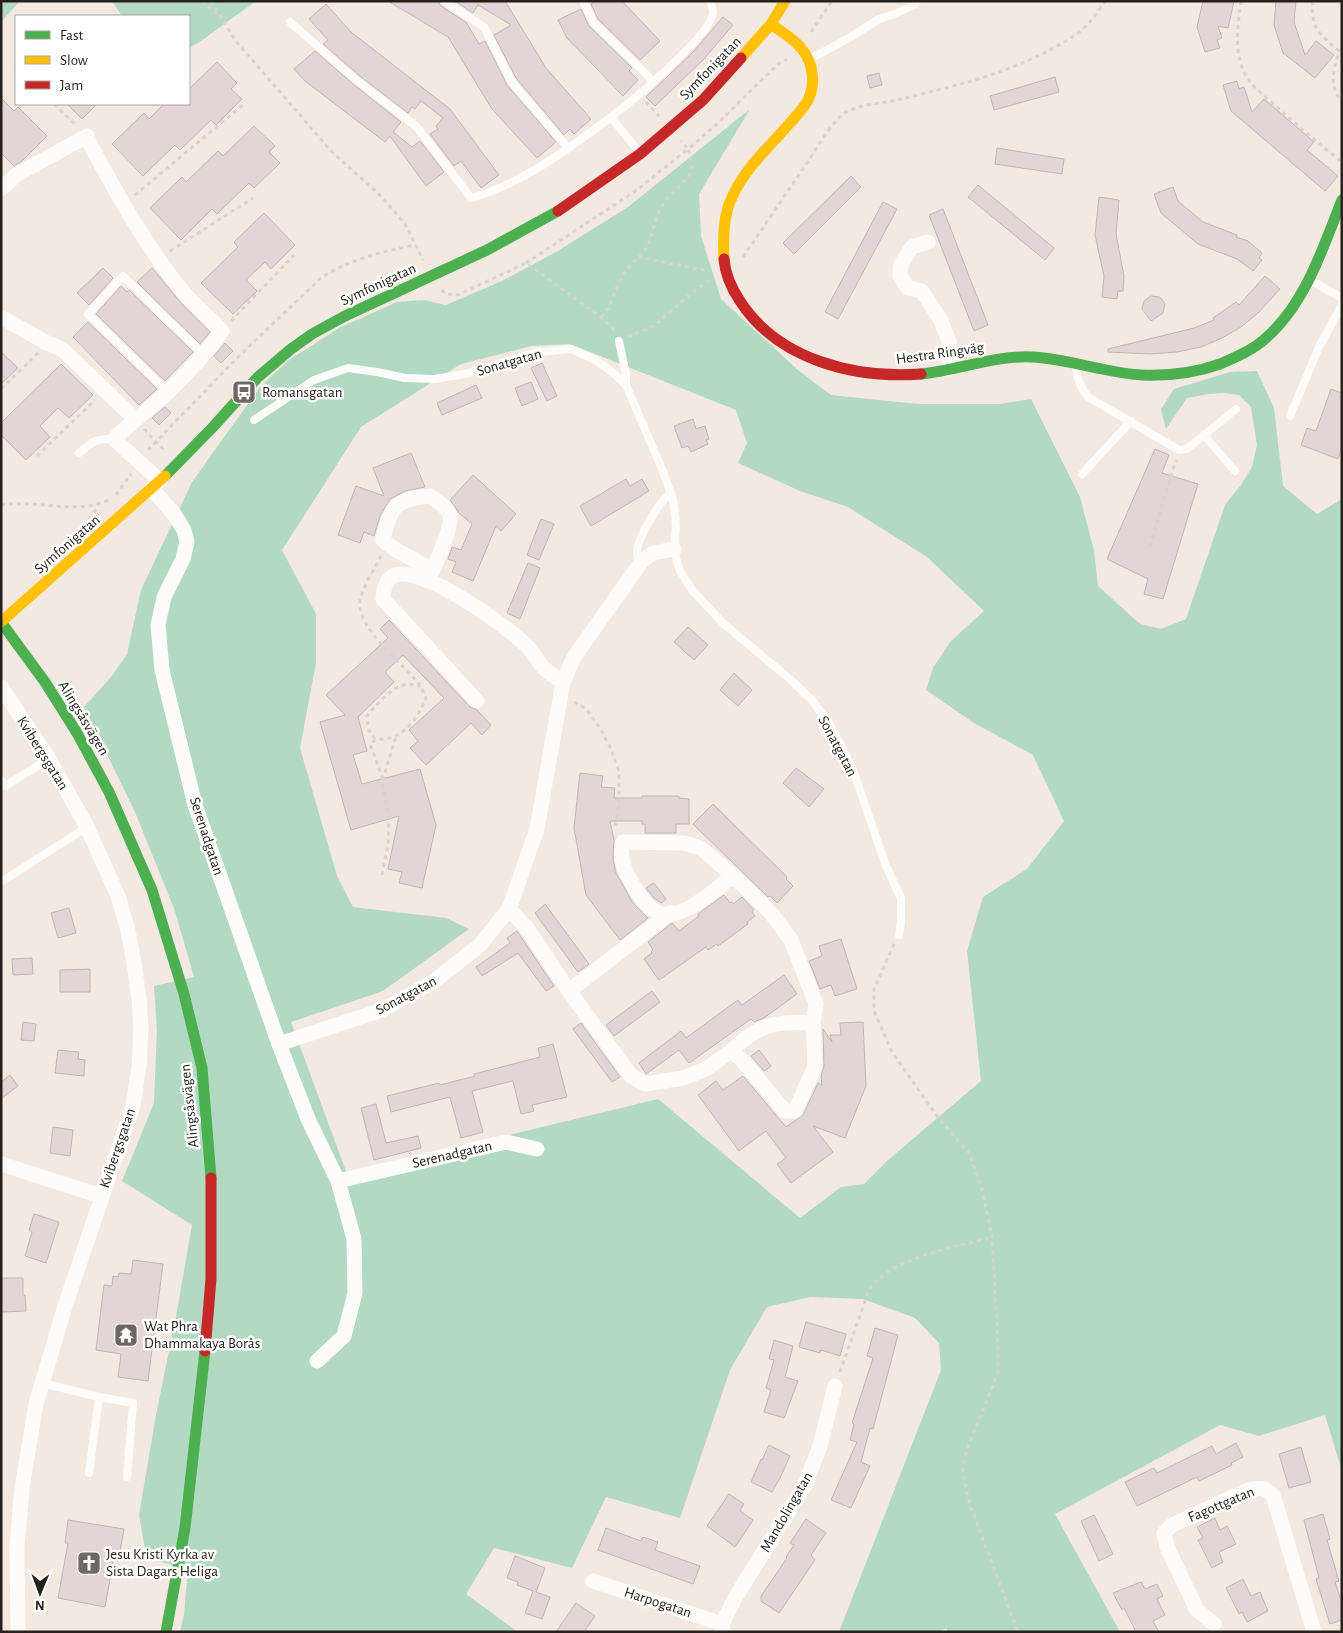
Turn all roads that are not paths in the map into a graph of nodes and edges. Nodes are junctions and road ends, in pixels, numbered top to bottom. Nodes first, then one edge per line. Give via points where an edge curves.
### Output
1 (444, 1) edge
2 (583, 1) edge
3 (711, 1) edge
4 (785, 1) edge
5 (918, 1) edge
6 (290, 22) dead end
7 (771, 24) junction
8 (808, 60) junction
9 (653, 82) junction
10 (611, 118) junction
11 (568, 148) junction
12 (640, 154) junction
13 (1, 189) edge
14 (1342, 200) edge
15 (928, 242) dead end
16 (1308, 279) junction
17 (1342, 298) edge
18 (1342, 305) edge
19 (1, 317) edge
20 (619, 341) road end
21 (204, 355) junction
22 (1076, 363) junction
23 (949, 369) junction
24 (626, 385) junction
25 (168, 392) junction
26 (1236, 409) dead end
27 (1290, 416) dead end
28 (134, 419) junction
29 (254, 420) dead end
30 (1131, 421) junction
31 (1204, 435) junction
32 (114, 439) junction
33 (79, 453) dead end
34 (1235, 471) dead end
35 (1082, 474) dead end
36 (156, 485) junction
37 (671, 493) junction
38 (674, 549) junction
39 (640, 564) junction
40 (430, 576) junction
41 (1, 622) edge
42 (1, 687) edge
43 (562, 688) junction
44 (477, 701) dead end
45 (49, 759) junction
46 (1, 780) edge
47 (87, 827) junction
48 (732, 876) junction
49 (1, 882) edge
50 (509, 909) junction
51 (670, 913) junction
52 (899, 935) road end
53 (569, 991) junction
54 (813, 1023) junction
55 (279, 1044) junction
56 (731, 1051) junction
57 (537, 1149) dead end
58 (1, 1164) edge
59 (338, 1181) junction
60 (101, 1196) junction
61 (317, 1361) dead end
62 (42, 1383) junction
63 (835, 1386) road end
64 (99, 1397) junction
65 (89, 1473) dead end
66 (127, 1477) dead end
67 (593, 1581) dead end
68 (1214, 1624) dead end
69 (723, 1628) edge
70 (18, 1632) edge
71 (166, 1632) edge
72 (1314, 1632) edge

1 - 11 lane via 484,27 511,81
2 - 9 lane via 593,22
3 - 9 lane via 713,14 702,33
4 - 7 street, Symfonigatan
5 - 8 lane via 873,22
6 - 11 lane via 356,80 416,126 471,198 489,194
7 - 8 street, Hestra Ringväg via 800,46
7 - 12 street, Symfonigatan via 703,100
8 - 23 street, Hestra Ringväg via 812,73 810,97 732,195 725,216 723,274 740,304 757,324 801,354 829,365 868,373 896,375
9 - 10 lane
10 - 11 lane
10 - 12 lane
12 - 36 street, Symfonigatan via 565,207 522,231 312,334 258,376
13 - 21 street via 16,176 88,136 123,205 159,258 184,293 222,331
14 - 16 street, Hestra Ringväg
15 - 23 street via 912,247 901,264 900,276 908,288 922,291 940,320 948,341
16 - 17 lane
16 - 22 street, Hestra Ringväg via 1276,328 1249,350 1202,370 1161,376
18 - 27 lane via 1319,347
19 - 28 street via 62,349
20 - 24 lane
21 - 25 street
21 - 25 lane via 123,276 88,314
22 - 23 street, Hestra Ringväg via 1018,357
22 - 30 lane via 1080,387 1088,397
24 - 29 lane, Sonatgatan via 596,360 571,350 538,352 465,374 434,378 405,378 348,368 314,380
24 - 37 lane, Sonatgatan
25 - 28 street
26 - 31 lane
28 - 32 street
30 - 31 lane via 1179,450 1186,449
30 - 35 lane
31 - 34 lane
32 - 33 lane via 92,442
32 - 36 street via 139,462
36 - 41 street, Symfonigatan
36 - 55 street, Serenadgatan via 184,530 186,542 183,559 164,597 158,625 162,670 195,805
37 - 38 lane, Sonatgatan via 676,526
37 - 39 lane via 658,506 641,539 637,550
38 - 39 street, Sonatgatan via 653,553
38 - 52 lane, Sonatgatan via 679,569 692,590 748,646 812,700 829,723 853,770 876,841 901,898
39 - 43 street, Sonatgatan via 574,657
40 - 40 street via 451,520 450,513 430,496 413,498 394,506 383,540 422,563
40 - 43 street via 497,621 527,646
40 - 44 street via 394,576 385,584 383,599
41 - 71 street, Alingsåsvägen via 50,690 109,792 152,890 184,994 202,1068 212,1192 211,1279 185,1528
42 - 45 street, Kvibergsgatan
43 - 50 street, Sonatgatan via 537,829
45 - 46 lane via 5,786
45 - 47 street, Kvibergsgatan
47 - 49 lane
47 - 60 street, Kvibergsgatan via 118,896 128,930 141,1030 133,1106
48 - 51 street via 693,905 679,913
48 - 51 street via 701,848 684,843 623,842 623,865 642,900 661,914
48 - 54 street via 771,914 791,940 816,1004
50 - 53 street via 526,927
50 - 55 street, Sonatgatan via 480,945 433,982 382,1010
51 - 53 street
53 - 56 street via 631,1076 645,1084 683,1078 706,1069
54 - 56 street via 764,1026
54 - 56 street via 815,1066 795,1111 785,1111
55 - 59 street, Serenadgatan via 308,1120
57 - 59 street, Serenadgatan via 506,1142
58 - 60 street
59 - 61 street, Serenadgatan via 354,1239 355,1293 344,1336
60 - 62 street, Kvibergsgatan
62 - 64 lane
62 - 70 street, Kvibergsgatan via 22,1488 17,1547
63 - 69 street, Mandolingatan via 820,1446 805,1486 735,1598
64 - 65 lane
64 - 66 lane via 133,1403
67 - 69 street, Harpogatan
68 - 72 street, Fagottgatan via 1197,1610 1167,1547 1164,1533 1172,1525 1260,1487 1273,1495

